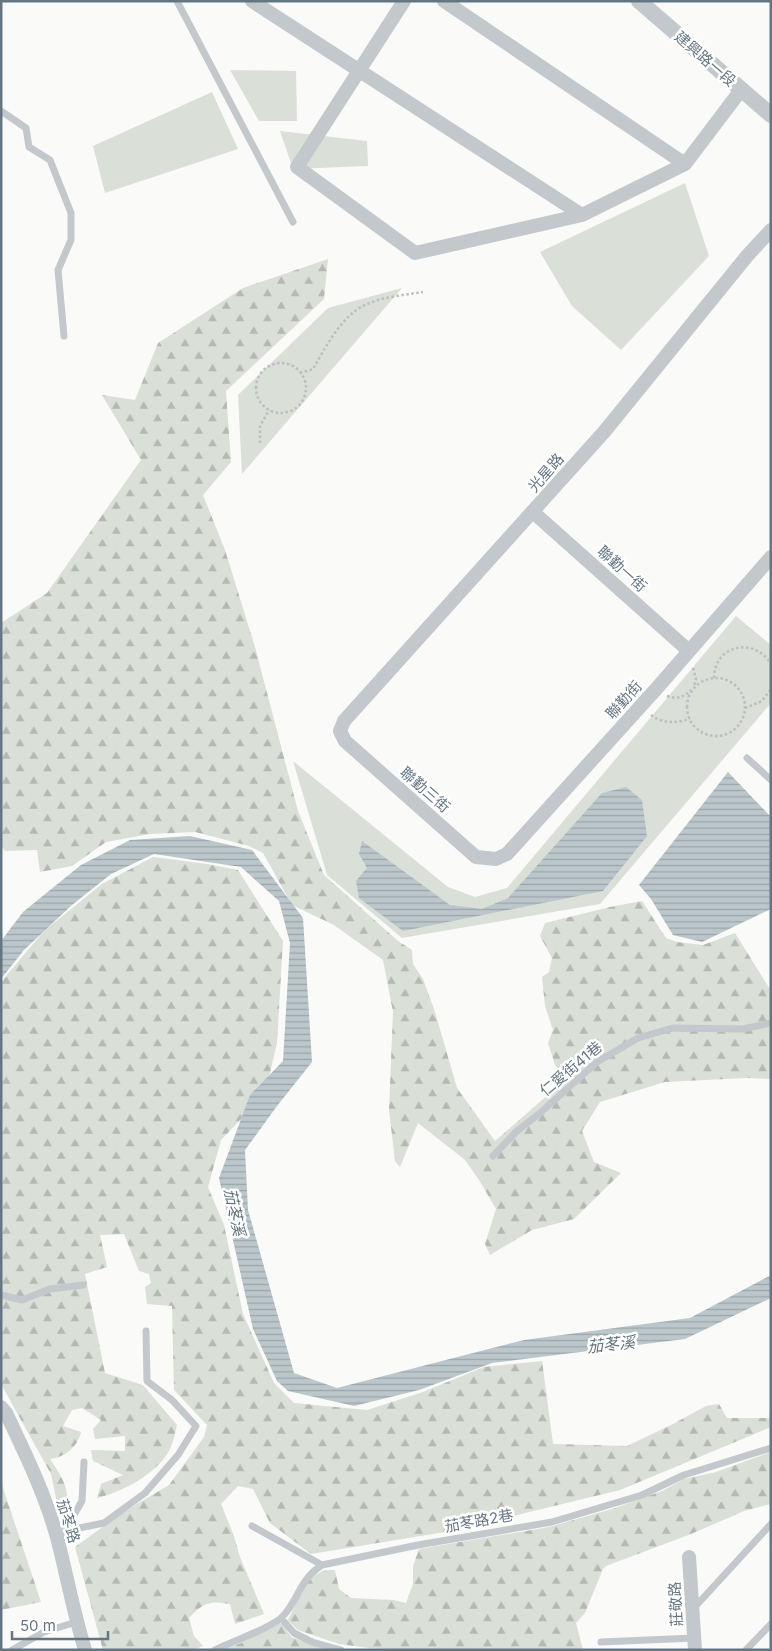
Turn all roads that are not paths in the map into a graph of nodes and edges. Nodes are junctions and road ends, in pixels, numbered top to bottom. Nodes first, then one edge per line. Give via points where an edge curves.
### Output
1 (177, 1) edge
2 (252, 1) edge
3 (404, 1) edge
4 (444, 1) edge
5 (639, 1) edge
6 (360, 71) junction
7 (741, 90) junction
8 (1, 111) edge
9 (771, 116) edge
10 (685, 164) junction
11 (582, 215) junction
12 (292, 222) dead end
13 (771, 230) edge
14 (64, 336) dead end
15 (533, 512) junction
16 (771, 557) edge
17 (686, 654) junction
18 (340, 731) joint
19 (747, 758) dead end
20 (771, 780) edge
21 (496, 860) joint
22 (771, 1023) edge
23 (493, 1156) dead end
24 (83, 1285) dead end
25 (1, 1295) edge
26 (146, 1331) dead end
27 (1, 1407) edge
28 (771, 1448) edge
29 (84, 1462) dead end
30 (771, 1524) edge
31 (252, 1526) dead end
32 (61, 1536) junction
33 (690, 1557) dead end
34 (322, 1565) junction
35 (692, 1610) junction
36 (281, 1618) junction
37 (76, 1622) junction
38 (771, 1624) edge
39 (601, 1642) dead end
40 (694, 1644) edge
41 (12, 1650) edge
42 (85, 1650) edge
43 (215, 1650) edge
44 (341, 1650) edge
45 (746, 1650) edge

1 - 12 lane
2 - 6 street
3 - 6 street
4 - 10 street
5 - 7 street, 建興路一段
6 - 11 street
6 - 11 street via 297,168 415,254
7 - 9 street, 建興路一段
7 - 10 street
8 - 14 lane via 26,128 29,147 50,160 71,213 71,240 58,270
10 - 11 street
13 - 15 street, 光星路 via 604,432
15 - 17 street, 聯勤一街
15 - 18 street, 光星路 via 344,721
16 - 17 street, 聯勤街
17 - 21 street, 聯勤街 via 507,854
18 - 21 street, 聯勤三街 via 345,741 476,857
19 - 20 lane
22 - 23 lane, 仁愛街41巷 via 744,1029 673,1028 638,1038 597,1062 517,1130
24 - 25 lane via 50,1289 22,1300
26 - 32 lane via 147,1380 172,1400 196,1426 178,1454 145,1493 104,1523
27 - 32 street, 茄苳路
28 - 34 lane, 茄苳路2巷 via 684,1475 642,1495 552,1522
29 - 32 lane via 82,1501
30 - 35 lane
31 - 34 lane
32 - 37 street, 茄苳路
33 - 35 street, 莊敬路
34 - 36 lane via 304,1582
35 - 40 street, 莊敬路
36 - 43 lane
36 - 44 lane via 294,1633
37 - 41 lane via 44,1632
37 - 42 street, 茄苳路
38 - 45 lane
39 - 40 lane

